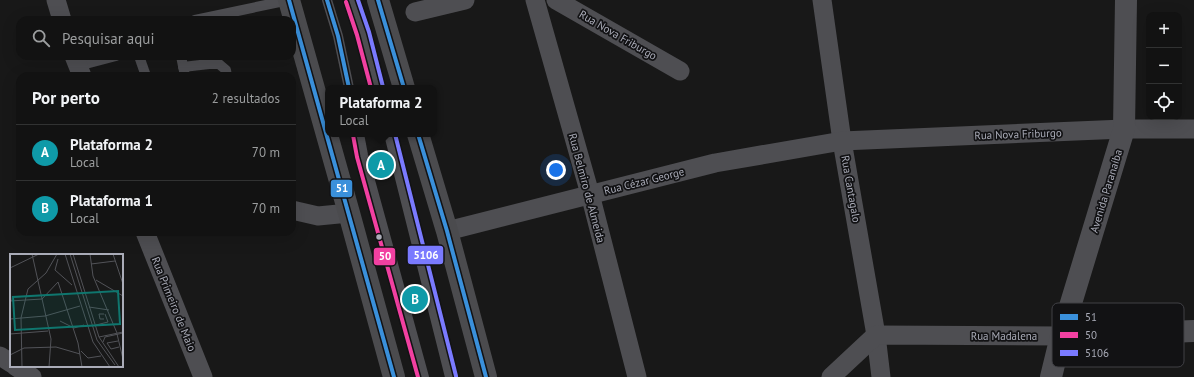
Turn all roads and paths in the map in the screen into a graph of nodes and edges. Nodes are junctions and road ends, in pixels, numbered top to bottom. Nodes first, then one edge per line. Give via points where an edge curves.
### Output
1 (56, 0) edge
2 (289, 0) edge
3 (326, 0) edge
4 (352, 0) edge
5 (378, 0) edge
6 (465, 0) edge
7 (535, 0) edge
8 (556, 0) edge
9 (822, 0) edge
10 (1126, 0) edge
11 (415, 12) dead end
12 (61, 16) edge
13 (214, 16) edge
14 (294, 16) edge
15 (296, 25) edge
16 (101, 60) edge
17 (140, 60) edge
18 (182, 60) edge
19 (78, 66) edge
20 (680, 71) dead end
21 (145, 72) edge
22 (184, 72) edge
23 (226, 72) edge
24 (348, 85) edge
25 (376, 85) edge
26 (403, 85) edge
27 (325, 128) edge
28 (1124, 129) junction
29 (1194, 129) edge
30 (328, 137) edge
31 (360, 137) edge
32 (389, 137) edge
33 (419, 137) edge
34 (842, 141) junction
35 (590, 194) junction
36 (296, 211) edge
37 (349, 213) junction
38 (447, 231) junction
39 (146, 236) edge
40 (1072, 303) edge
41 (1184, 331) edge
42 (1194, 331) edge
43 (876, 335) junction
44 (1052, 336) edge
45 (0, 356) edge
46 (10, 363) edge
47 (17, 367) edge
48 (1054, 367) edge
49 (32, 377) edge
50 (203, 377) edge
51 (394, 377) edge
52 (424, 377) edge
53 (450, 377) edge
54 (486, 377) edge
55 (636, 377) edge
56 (831, 377) edge
57 (881, 377) edge
58 (1051, 377) edge

1 - 12 street
2 - 13 lane
2 - 14 highway
3 - 24 lane via 338,36
4 - 25 lane
5 - 26 highway
6 - 11 street
7 - 35 street, Rua Belmiro de Almeida
8 - 20 street, Rua Nova Friburgo
9 - 34 street, Rua Cantagalo
10 - 28 street, Avenida Paranaíba
15 - 27 highway
16 - 19 lane
17 - 21 lane
18 - 22 lane
22 - 23 lane via 210,64 219,64
28 - 29 street, Rua Nova Friburgo
28 - 34 street, Rua Nova Friburgo
28 - 40 street, Avenida Paranaíba
30 - 37 highway
31 - 52 lane
32 - 53 lane
33 - 38 highway
34 - 35 street, Rua Cézar George via 714,163
34 - 43 street, Rua Cantagalo
35 - 38 street, Rua Cézar George
35 - 55 street, Rua Belmiro de Almeida
36 - 37 street via 318,216
37 - 51 highway
38 - 54 highway
39 - 50 street, Rua Primeiro de Maio
41 - 42 street, Rua Madalena
43 - 44 street, Rua Madalena
43 - 56 street
43 - 57 street, Rua Cantagalo
45 - 46 street
47 - 49 street
48 - 58 street, Avenida Paranaíba

